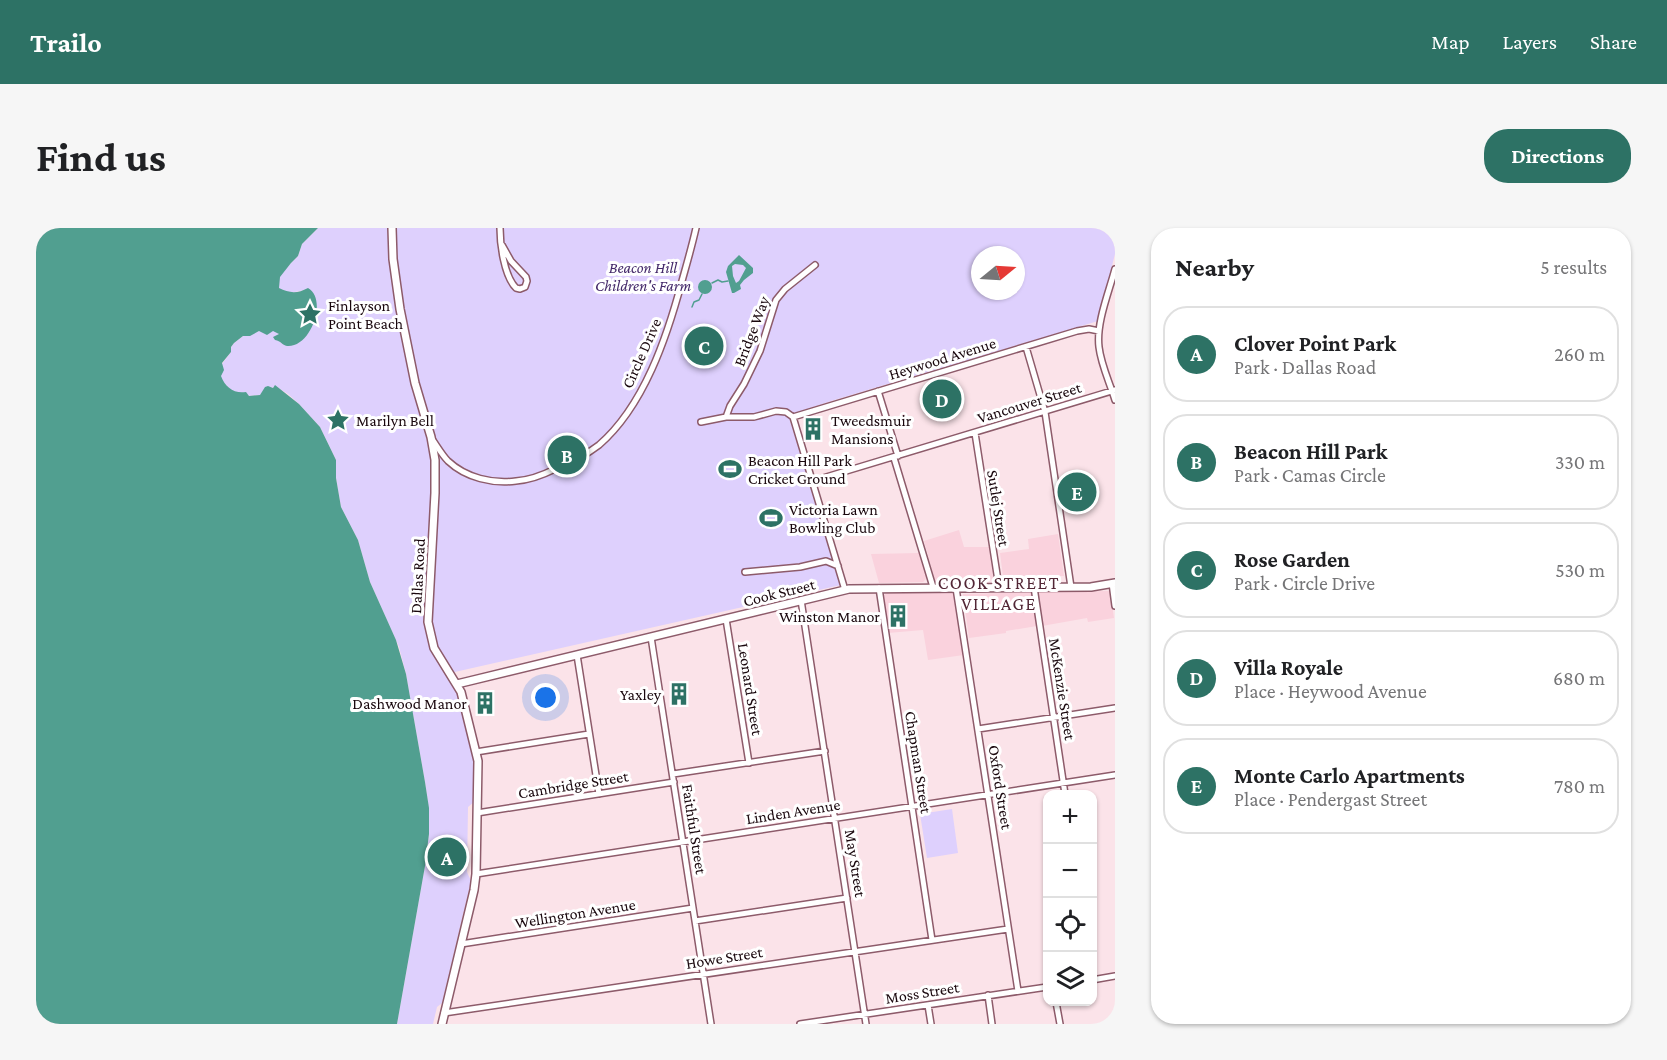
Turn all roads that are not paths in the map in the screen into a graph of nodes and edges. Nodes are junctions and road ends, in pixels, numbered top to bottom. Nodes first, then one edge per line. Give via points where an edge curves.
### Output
1 (392, 228) edge
2 (500, 228) edge
3 (696, 228) edge
4 (502, 244) junction
5 (815, 265) dead end
6 (1115, 269) edge
7 (1099, 331) junction
8 (1026, 347) junction
9 (1114, 391) edge
10 (878, 392) junction
11 (1115, 400) edge
12 (1045, 411) junction
13 (726, 417) junction
14 (793, 417) junction
15 (701, 422) dead end
16 (975, 433) junction
17 (431, 437) junction
18 (896, 457) junction
19 (813, 481) junction
20 (833, 549) junction
21 (826, 561) junction
22 (838, 566) junction
23 (745, 572) dead end
24 (1113, 583) edge
25 (933, 587) junction
26 (999, 587) junction
27 (1034, 587) junction
28 (1071, 587) junction
29 (879, 588) junction
30 (956, 588) junction
31 (845, 590) junction
32 (801, 600) junction
33 (1115, 606) edge
34 (726, 619) junction
35 (651, 637) junction
36 (577, 655) junction
37 (457, 684) junction
38 (1115, 708) edge
39 (1054, 718) junction
40 (978, 729) junction
41 (589, 734) junction
42 (476, 752) junction
43 (825, 752) junction
44 (749, 763) junction
45 (673, 774) junction
46 (1115, 775) edge
47 (674, 782) junction
48 (1064, 783) junction
49 (1065, 790) edge
50 (599, 794) junction
51 (988, 795) junction
52 (912, 807) junction
53 (477, 813) junction
54 (835, 818) junction
55 (684, 842) junction
56 (476, 874) junction
57 (847, 898) junction
58 (693, 909) junction
59 (695, 921) junction
60 (1008, 929) junction
61 (932, 940) junction
62 (461, 944) junction
63 (856, 952) junction
64 (703, 974) junction
65 (1115, 976) edge
66 (1097, 978) edge
67 (1043, 988) edge
68 (1018, 991) junction
69 (988, 995) junction
70 (928, 1005) junction
71 (1057, 1006) edge
72 (444, 1013) junction
73 (865, 1014) junction
74 (442, 1024) edge
75 (711, 1024) edge
76 (800, 1024) edge
77 (866, 1024) edge
78 (931, 1024) edge
79 (992, 1024) edge
80 (1060, 1024) edge

1 - 17 main road, Dallas Road via 400,309
2 - 4 street
3 - 17 street, Circle Drive via 673,313 650,373 626,414 600,444 552,471 502,482 458,468
4 - 4 street via 512,284 518,289 525,287 526,277
5 - 13 street, Bridge Way via 776,300 760,351
6 - 7 street
7 - 8 street, Heywood Avenue via 1081,330
7 - 9 street via 1101,356
8 - 10 street, Heywood Avenue
8 - 12 street
9 - 11 street
9 - 12 street, Vancouver Street
10 - 14 street, Heywood Avenue
10 - 18 street
12 - 16 street, Vancouver Street
12 - 28 street
13 - 14 street via 754,417 776,411
13 - 15 street
14 - 19 street
16 - 18 street, Vancouver Street
16 - 26 street, Sutlej Street
17 - 37 main road, Dallas Road via 436,475 428,622 434,648
18 - 19 street, Vancouver Street
18 - 25 street
19 - 20 street
20 - 21 street
20 - 22 street
21 - 22 street
21 - 23 street
22 - 31 street
24 - 28 main road, Cook Street
24 - 33 street
25 - 29 main road, Cook Street
25 - 30 main road, Cook Street
26 - 27 main road, Cook Street
26 - 30 main road, Cook Street
27 - 28 main road, Cook Street
27 - 39 street, McKenzie Street
29 - 31 main road, Cook Street
29 - 52 street, Chapman Street
30 - 40 street, Oxford Street
31 - 32 main road, Cook Street
32 - 34 main road, Cook Street
32 - 43 street, May Street
34 - 35 main road, Cook Street
34 - 44 street, Leonard Street
35 - 36 main road, Cook Street
35 - 45 street, Faithful Street
36 - 37 main road, Cook Street
36 - 41 street
37 - 42 main road, Dallas Road
38 - 39 street
39 - 40 street
39 - 48 street, McKenzie Street
40 - 51 street, Oxford Street
41 - 42 street
41 - 50 street
42 - 53 main road, Dallas Road
43 - 44 street
43 - 54 street, May Street
44 - 45 street
45 - 47 street, Faithful Street
46 - 48 street, Linden Avenue
47 - 50 street, Cambridge Street
47 - 55 street, Faithful Street
48 - 49 street, McKenzie Street
48 - 51 street, Linden Avenue
50 - 53 street, Cambridge Street
51 - 52 street, Linden Avenue
51 - 60 street, Oxford Street
52 - 54 street, Linden Avenue
52 - 61 street, Chapman Street
53 - 56 main road, Dallas Road
54 - 55 street, Linden Avenue
54 - 57 street, May Street
55 - 56 street, Linden Avenue
55 - 58 street, Faithful Street
56 - 62 main road, Dallas Road
57 - 59 street
57 - 63 street, May Street
58 - 59 street, Faithful Street
58 - 62 street, Wellington Avenue
59 - 64 street, Faithful Street
60 - 61 street, Howe Street
60 - 68 street, Oxford Street
61 - 63 street, Howe Street
62 - 72 main road, Dallas Road
63 - 64 street, Howe Street
63 - 73 street, May Street
64 - 72 street, Howe Street
64 - 75 street, Faithful Street
65 - 66 street
67 - 68 street, Moss Street
68 - 69 street, Moss Street
69 - 70 street, Moss Street
69 - 79 street
70 - 73 street, Moss Street
70 - 78 street
71 - 80 street
72 - 74 main road, Dallas Road
73 - 76 street, Moss Street
73 - 77 street, May Street

